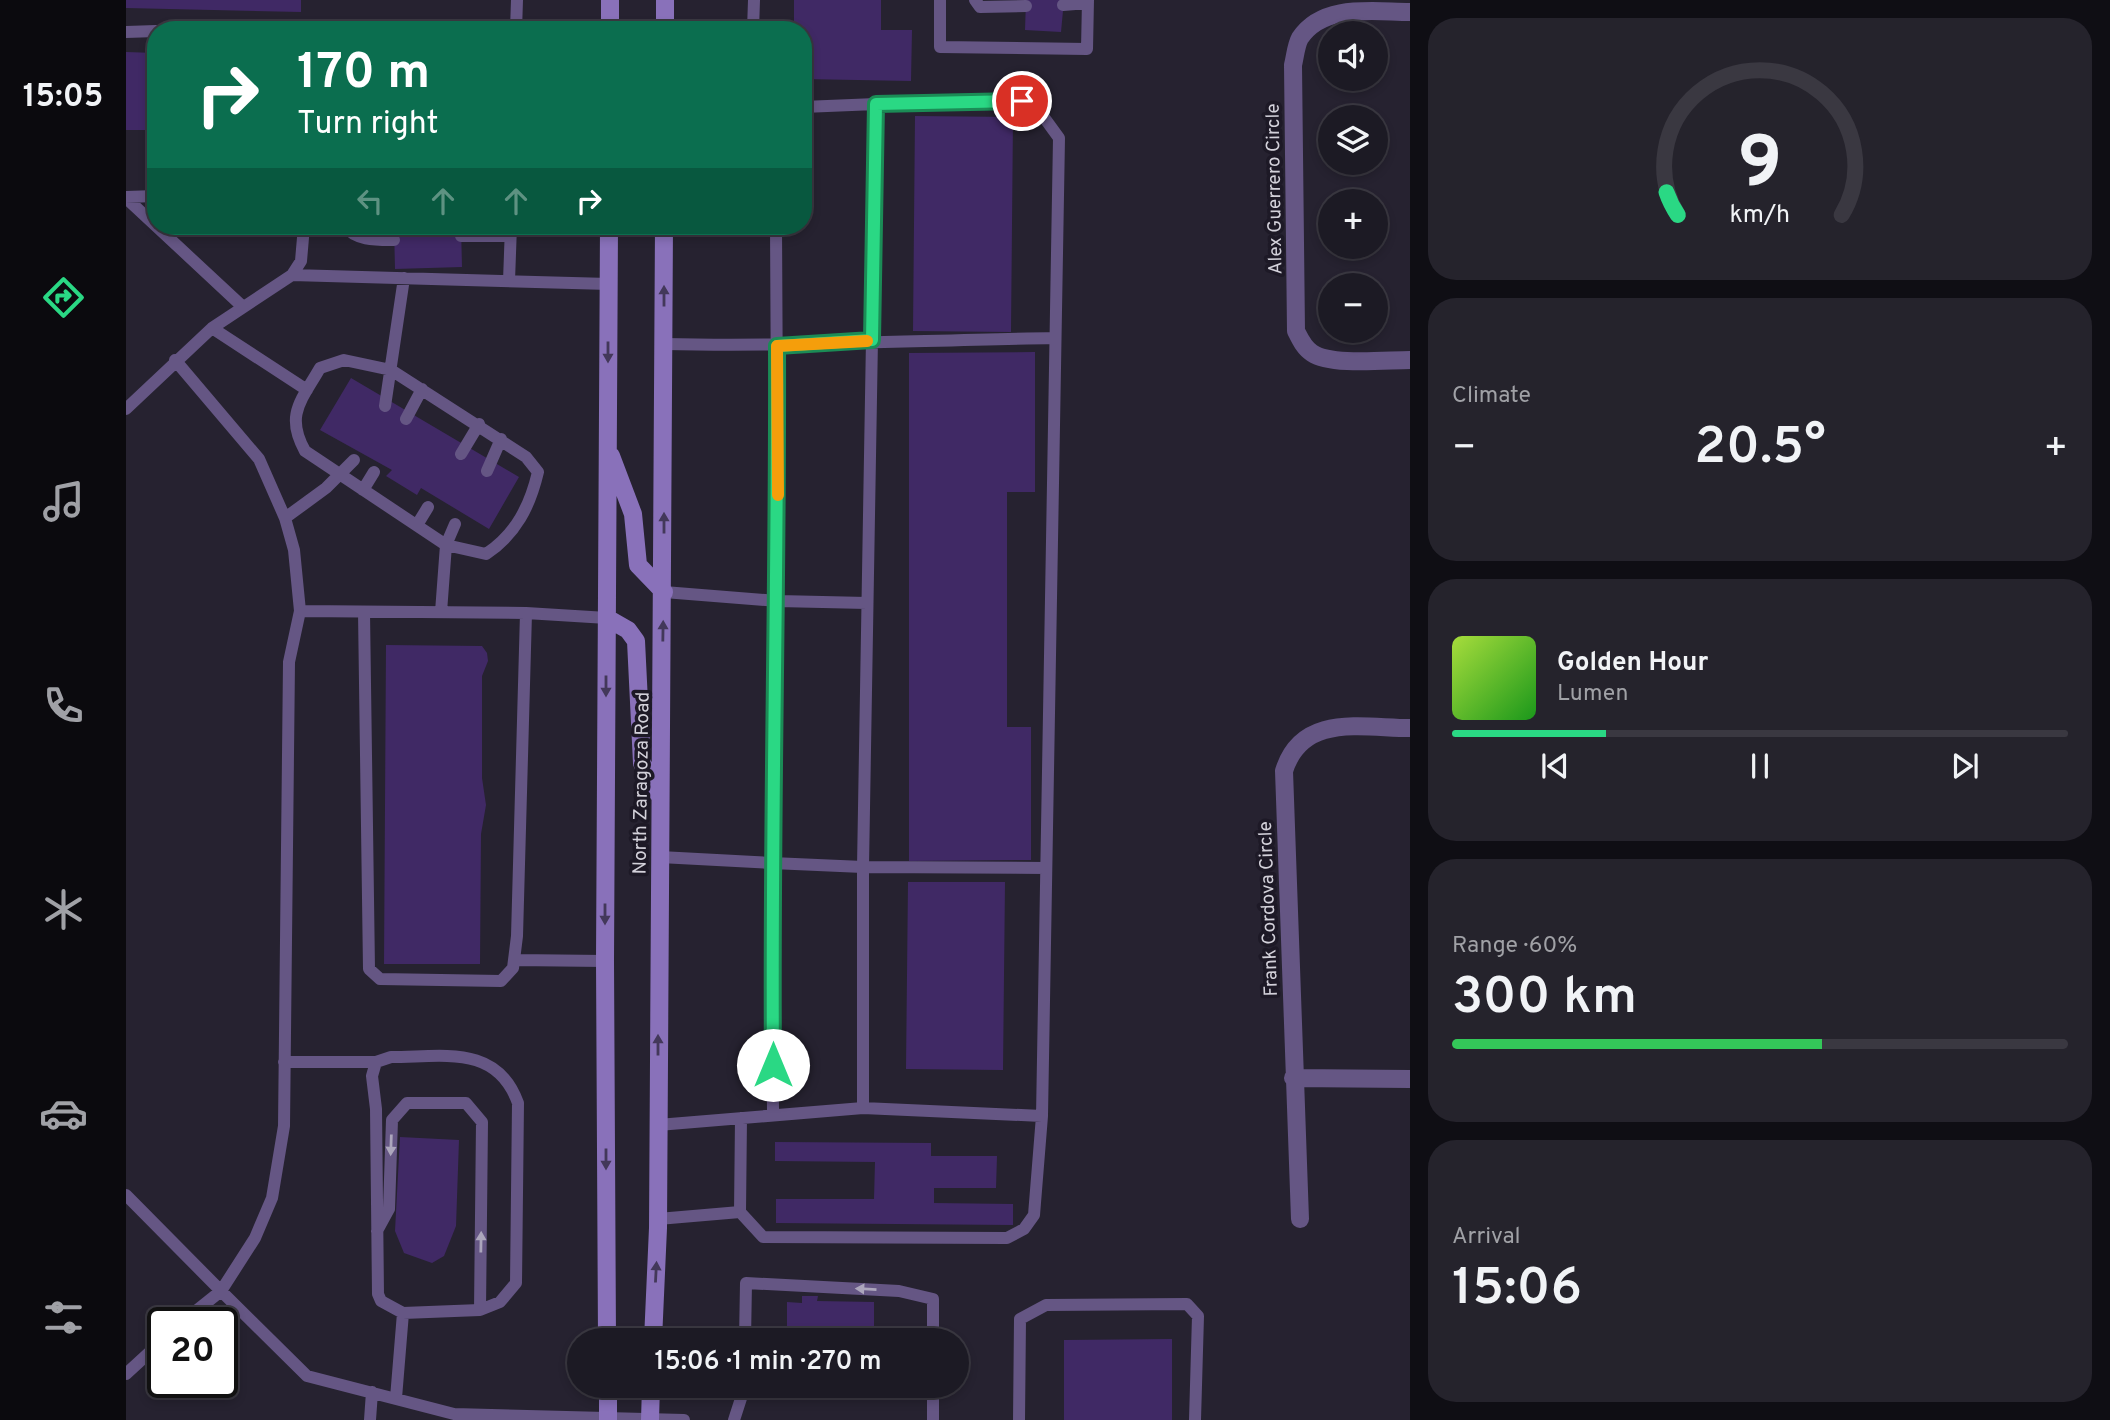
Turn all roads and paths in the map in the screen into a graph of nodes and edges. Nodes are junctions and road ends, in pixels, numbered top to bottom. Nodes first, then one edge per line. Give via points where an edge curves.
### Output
1 (517, 0) edge
2 (610, 0) edge
3 (666, 0) edge
4 (754, 0) edge
5 (940, 0) edge
6 (975, 0) edge
7 (1088, 1) edge
8 (1063, 5) dead end
9 (1026, 6) dead end
10 (1410, 12) edge
11 (516, 21) edge
12 (610, 21) edge
13 (665, 21) edge
14 (753, 21) edge
15 (147, 31) edge
16 (126, 32) edge
17 (876, 104) junction
18 (812, 107) edge
19 (147, 196) edge
20 (126, 197) edge
21 (147, 217) edge
22 (166, 235) edge
23 (303, 235) edge
24 (358, 235) edge
25 (471, 235) edge
26 (511, 235) edge
27 (609, 235) edge
28 (664, 235) edge
29 (776, 235) edge
30 (461, 236) dead end
31 (394, 240) dead end
32 (292, 275) junction
33 (404, 278) junction
34 (509, 281) junction
35 (608, 284) junction
36 (243, 307) junction
37 (212, 328) junction
38 (1055, 338) junction
39 (872, 340) junction
40 (664, 344) junction
41 (777, 346) junction
42 (175, 360) junction
43 (1410, 360) edge
44 (391, 370) junction
45 (422, 389) junction
46 (307, 390) junction
47 (385, 406) dead end
48 (126, 409) edge
49 (405, 419) dead end
50 (479, 425) junction
51 (501, 439) junction
52 (607, 446) junction
53 (461, 454) dead end
54 (354, 460) dead end
55 (487, 471) dead end
56 (374, 472) dead end
57 (340, 474) junction
58 (363, 490) junction
59 (428, 507) dead end
60 (285, 518) junction
61 (455, 524) dead end
62 (417, 525) junction
63 (446, 545) junction
64 (664, 592) junction
65 (778, 601) junction
66 (867, 603) junction
67 (300, 611) junction
68 (365, 612) junction
69 (441, 612) junction
70 (526, 613) junction
71 (607, 618) junction
72 (1410, 728) edge
73 (661, 798) junction
74 (660, 856) junction
75 (772, 863) junction
76 (863, 867) junction
77 (1046, 868) junction
78 (514, 960) junction
79 (605, 961) junction
80 (284, 1062) junction
81 (376, 1062) junction
82 (1293, 1078) junction
83 (1410, 1079) edge
84 (863, 1108) junction
85 (773, 1115) junction
86 (1042, 1116) junction
87 (741, 1118) junction
88 (658, 1125) junction
89 (126, 1195) edge
90 (740, 1212) junction
91 (658, 1219) junction
92 (1300, 1219) dead end
93 (377, 1232) junction
94 (221, 1291) junction
95 (201, 1307) edge
96 (480, 1310) junction
97 (403, 1313) junction
98 (607, 1328) edge
99 (653, 1328) edge
100 (746, 1328) edge
101 (933, 1328) edge
102 (147, 1354) edge
103 (126, 1374) edge
104 (372, 1392) junction
105 (396, 1398) junction
106 (608, 1398) edge
107 (651, 1398) edge
108 (741, 1398) edge
109 (933, 1398) edge
110 (477, 1418) edge
111 (608, 1419) edge
112 (370, 1420) edge
113 (650, 1420) edge
114 (684, 1420) edge
115 (734, 1420) edge
116 (933, 1420) edge
117 (1019, 1420) edge
118 (1195, 1420) edge

1 - 11 lane
2 - 12 main road
3 - 13 main road
4 - 14 lane
5 - 7 lane via 940,47 1087,49
6 - 9 lane via 980,7
7 - 8 lane
10 - 43 street, Alex Guerrero Circle via 1343,11 1317,23 1299,39 1293,65 1296,331 1302,344 1326,359
15 - 16 lane
17 - 18 lane
17 - 38 lane via 1022,101 1043,116 1059,138
17 - 39 lane
19 - 20 lane
20 - 21 lane
22 - 36 lane
23 - 32 lane via 301,261
24 - 31 lane
25 - 30 lane
26 - 34 lane
27 - 35 main road, North Zaragoza Road
40 -> 28 main road, North Zaragoza Road
29 - 41 lane
32 - 33 lane
32 - 36 lane
33 - 34 lane
33 - 44 lane
34 - 35 lane
35 -> 52 main road, North Zaragoza Road
36 - 37 lane
37 - 42 lane
37 - 46 lane
38 - 39 lane
38 - 77 lane
39 - 41 lane
39 - 66 lane
40 - 41 lane
64 -> 40 main road, North Zaragoza Road
41 - 65 lane
42 - 48 lane
42 - 60 lane via 259,459
44 - 45 lane
44 - 46 lane via 344,360 320,368
44 - 47 lane
45 - 49 lane
45 - 50 lane
46 - 57 lane via 295,413 295,433 305,451
50 - 51 lane
50 - 53 lane
51 - 55 lane
51 - 63 lane via 538,472 531,501 505,541 486,554
52 - 64 main road via 633,514 638,565
52 - 71 main road, North Zaragoza Road
54 - 57 lane
56 - 58 lane
57 - 58 lane
57 - 60 lane
58 - 62 lane
59 - 62 lane
60 - 67 lane via 294,550
61 - 63 lane
62 - 63 lane
63 - 69 lane
64 - 65 lane
73 -> 64 main road, North Zaragoza Road
65 - 66 lane
65 - 75 lane
66 - 76 lane
67 - 68 lane
67 - 80 lane via 289,662
68 - 69 lane
68 - 78 lane via 369,969 380,979 500,981 513,968
69 - 70 lane
70 - 71 lane
70 - 78 lane
71 - 73 main road via 628,630 636,641 642,763
71 -> 79 main road, North Zaragoza Road
72 - 82 street, Frank Cordova Circle via 1331,726 1311,733 1288,757 1284,771
73 - 74 main road, North Zaragoza Road
74 - 75 lane
88 -> 74 main road, North Zaragoza Road
75 - 76 lane
75 - 85 lane
76 - 77 lane
76 - 84 lane
77 - 86 lane
78 - 79 lane
79 -> 98 main road, North Zaragoza Road
80 - 81 lane
80 - 94 lane via 284,1126 272,1198 256,1238
81 - 93 lane via 372,1076
81 - 96 lane via 391,1057 462,1058 489,1063 511,1083 518,1103 516,1283 500,1302
82 - 83 street
82 - 92 street, Frank Cordova Circle
84 - 85 lane
84 - 86 lane
85 - 87 lane
86 - 90 lane via 1034,1215 1024,1229 1007,1238 763,1237
87 - 88 lane
87 - 90 lane
88 - 91 main road, North Zaragoza Road
89 - 94 lane
90 - 91 lane
99 -> 91 main road, North Zaragoza Road
96 -> 93 lane via 482,1122 466,1103 407,1103 392,1120 389,1209
93 - 97 lane via 378,1294
94 - 95 lane
94 - 104 lane via 307,1376
96 - 97 lane
97 - 105 lane
101 -> 100 lane via 933,1299 900,1291 746,1283
102 - 103 lane
104 - 105 lane
104 - 112 lane
105 - 110 lane
106 - 111 main road
107 - 113 main road
108 - 115 lane
109 - 116 lane
110 - 111 lane
111 - 113 lane
113 - 114 lane
117 - 118 lane via 1020,1319 1046,1304 1187,1304 1198,1316

